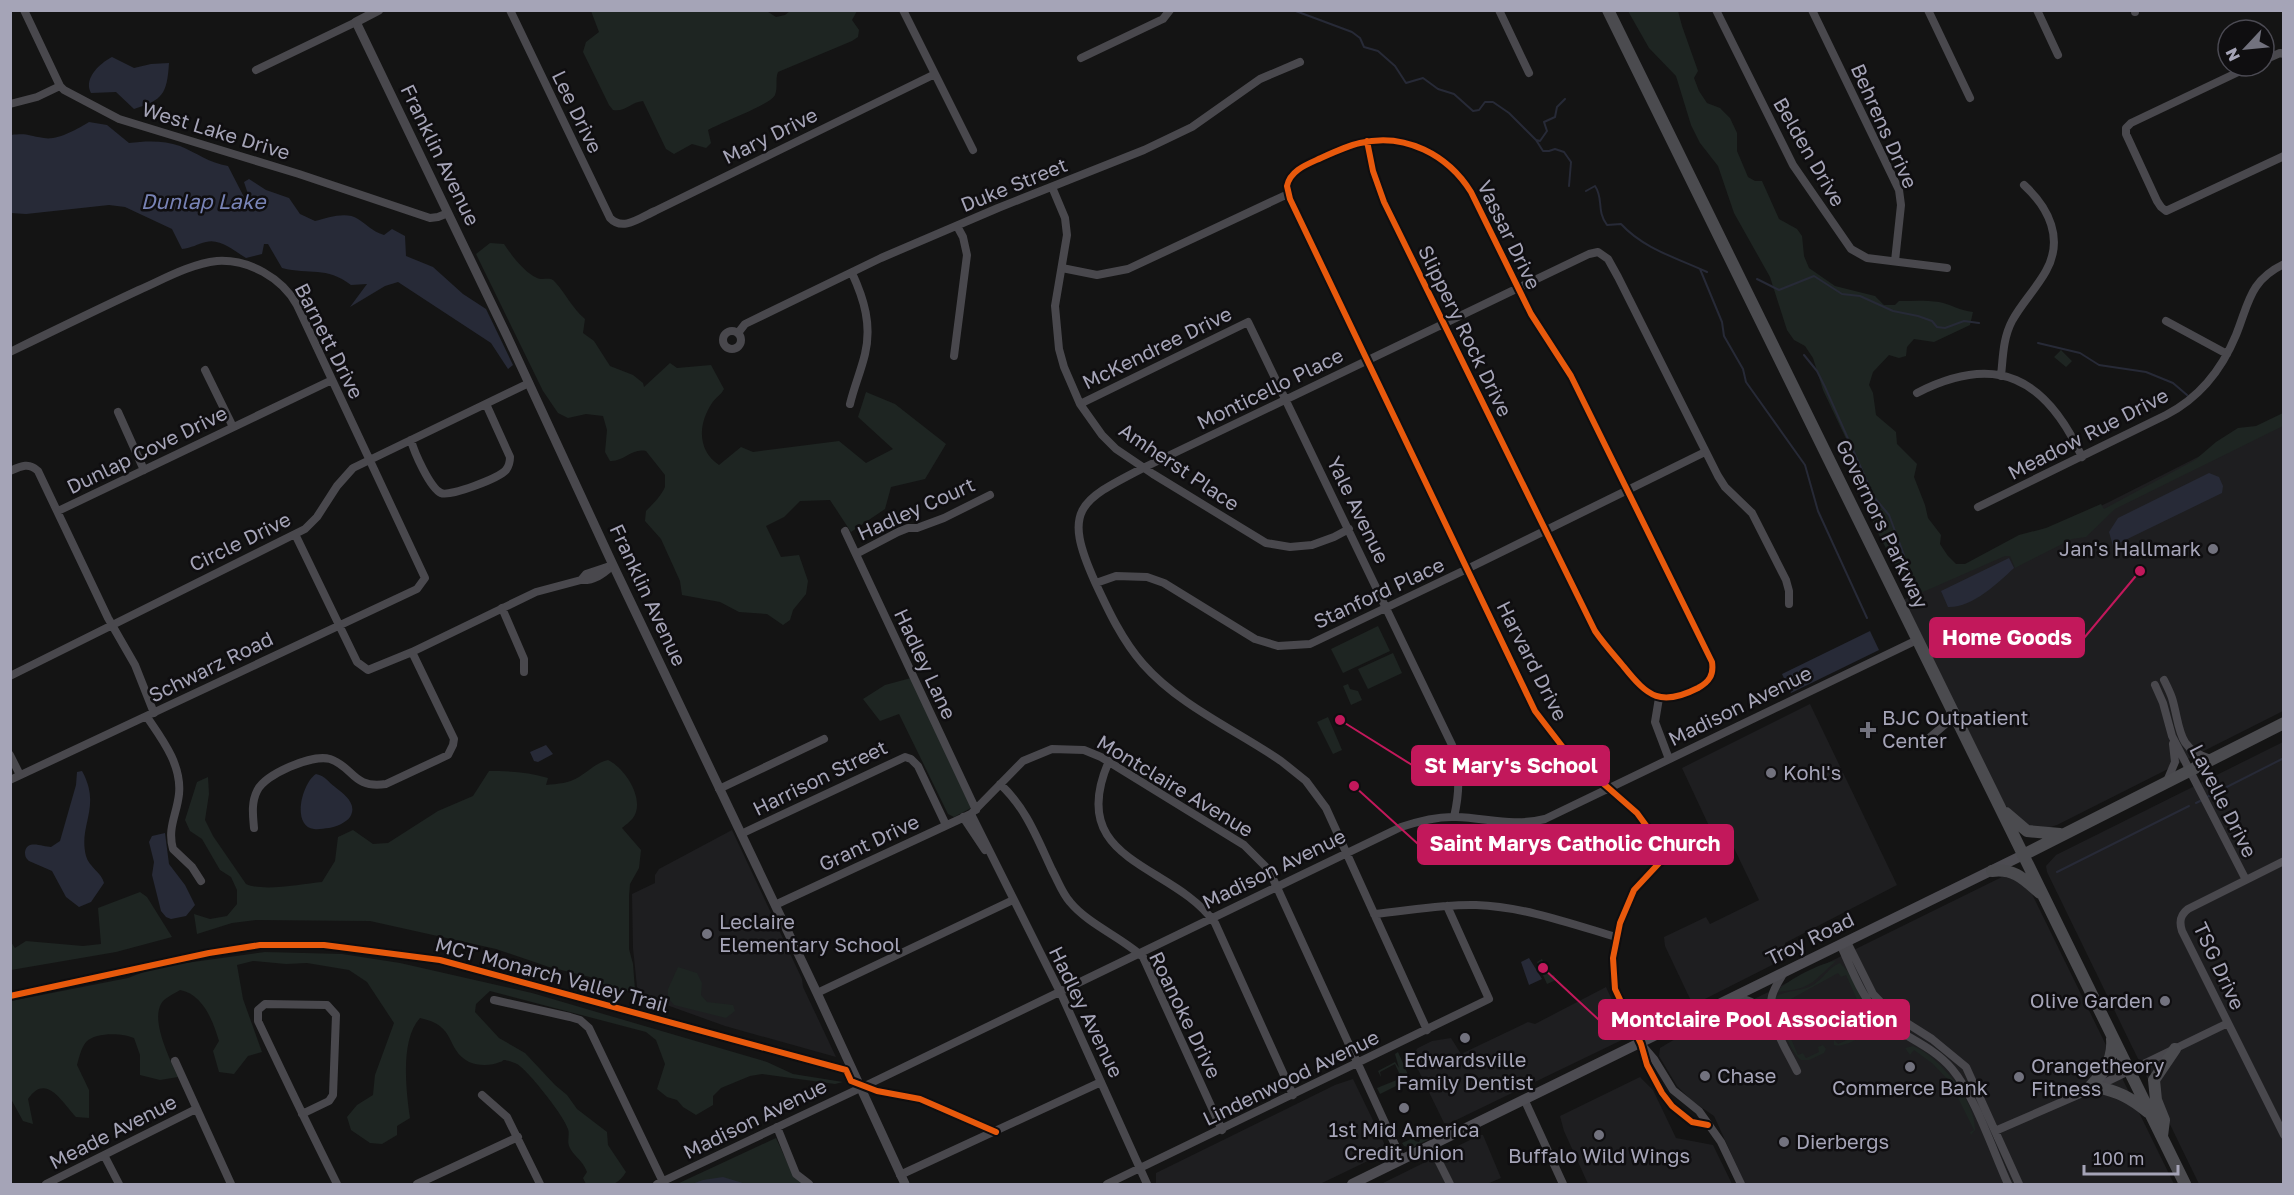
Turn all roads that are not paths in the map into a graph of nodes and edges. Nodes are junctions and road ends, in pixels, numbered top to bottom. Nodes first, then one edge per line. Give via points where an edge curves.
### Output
1 (24, 10) edge
2 (378, 10) edge
3 (510, 10) edge
4 (903, 10) edge
5 (1170, 10) edge
6 (1499, 10) edge
7 (1608, 10) edge
8 (1716, 10) edge
9 (1812, 10) edge
10 (1928, 10) edge
11 (2037, 10) edge
12 (356, 22) junction
13 (2058, 55) dead end
14 (1081, 58) dead end
15 (1300, 62) dead end
16 (256, 70) dead end
17 (1529, 73) dead end
18 (935, 74) junction
19 (2226, 78) edge
20 (60, 86) junction
21 (1970, 99) dead end
22 (10, 104) edge
23 (1366, 141) junction
24 (972, 150) dead end
25 (2283, 156) edge
26 (2024, 185) dead end
27 (1052, 187) junction
28 (1288, 194) junction
29 (448, 213) junction
30 (618, 224) joint
31 (957, 226) junction
32 (1895, 261) junction
33 (2283, 264) edge
34 (1062, 268) junction
35 (1947, 268) dead end
36 (852, 273) junction
37 (1517, 290) junction
38 (2166, 321) dead end
39 (1248, 322) joint
40 (1443, 325) junction
41 (738, 333) dead end
42 (10, 352) edge
43 (2227, 354) junction
44 (954, 356) dead end
45 (1367, 361) junction
46 (205, 370) dead end
47 (2001, 376) junction
48 (332, 380) junction
49 (529, 383) junction
50 (1917, 393) dead end
51 (1286, 399) junction
52 (486, 404) junction
53 (850, 404) dead end
54 (1080, 404) junction
55 (118, 412) dead end
56 (233, 427) junction
57 (411, 440) junction
58 (1705, 452) junction
59 (2082, 457) junction
60 (370, 460) junction
61 (1143, 468) junction
62 (144, 470) junction
63 (10, 471) edge
64 (1628, 491) junction
65 (990, 495) dead end
66 (1978, 507) dead end
67 (58, 511) junction
68 (1349, 530) junction
69 (845, 531) dead end
70 (1546, 531) junction
71 (295, 534) junction
72 (856, 554) junction
73 (613, 565) junction
74 (1467, 569) junction
75 (423, 582) joint
76 (1096, 583) junction
77 (1789, 604) dead end
78 (502, 608) junction
79 (1386, 608) junction
80 (112, 624) junction
81 (339, 626) junction
82 (1917, 640) junction
83 (412, 652) junction
84 (524, 672) dead end
85 (10, 676) edge
86 (2164, 680) dead end
87 (2155, 685) dead end
88 (1659, 698) junction
89 (150, 715) junction
90 (1955, 716) junction
91 (2283, 723) edge
92 (2172, 736) junction
93 (824, 739) dead end
94 (1922, 744) dead end
95 (10, 755) edge
96 (1669, 759) junction
97 (2211, 759) junction
98 (1109, 761) junction
99 (2189, 770) junction
100 (20, 775) junction
101 (10, 780) edge
102 (2167, 781) junction
103 (1000, 784) junction
104 (1609, 788) junction
105 (719, 789) junction
106 (1999, 806) junction
107 (970, 814) junction
108 (1454, 817) junction
109 (946, 825) junction
110 (254, 828) dead end
111 (2064, 833) junction
112 (741, 834) junction
113 (1346, 853) junction
114 (2024, 855) junction
115 (2283, 861) edge
116 (1992, 871) junction
117 (201, 880) dead end
118 (2246, 880) junction
119 (1277, 886) junction
120 (2044, 896) junction
121 (1013, 900) junction
122 (775, 905) junction
123 (1448, 906) junction
124 (1374, 914) junction
125 (1211, 918) junction
126 (1616, 937) junction
127 (1844, 944) junction
128 (1139, 953) junction
129 (1783, 974) junction
130 (1059, 992) junction
131 (817, 993) junction
132 (1734, 998) junction
133 (494, 1000) dead end
134 (2228, 1023) junction
135 (1776, 1025) junction
136 (1427, 1030) junction
137 (2112, 1035) junction
138 (1641, 1044) junction
139 (2175, 1049) junction
140 (175, 1061) dead end
141 (1358, 1064) junction
142 (1797, 1071) dead end
143 (2130, 1072) junction
144 (1101, 1082) junction
145 (861, 1087) junction
146 (2091, 1089) junction
147 (482, 1095) dead end
148 (1293, 1095) junction
149 (1525, 1101) junction
150 (196, 1109) junction
151 (302, 1114) junction
152 (2152, 1116) junction
153 (1708, 1125) junction
154 (777, 1127) junction
155 (1221, 1130) junction
156 (1995, 1131) junction
157 (2283, 1135) edge
158 (518, 1137) junction
159 (2162, 1137) junction
160 (1431, 1146) junction
161 (104, 1155) junction
162 (1402, 1161) junction
163 (1140, 1169) junction
164 (900, 1175) junction
165 (660, 1183) edge
166 (45, 1185) edge
167 (119, 1185) edge
168 (231, 1185) edge
169 (337, 1185) edge
170 (417, 1185) edge
171 (540, 1185) edge
172 (809, 1185) edge
173 (905, 1185) edge
174 (1107, 1185) edge
175 (1147, 1185) edge
176 (1352, 1185) edge
177 (1450, 1185) edge
178 (1563, 1185) edge
179 (1741, 1185) edge
180 (2008, 1185) edge
181 (2019, 1185) edge
182 (2185, 1185) edge

1 - 20 street
2 - 12 street
3 - 30 street, Lee Drive via 610,218
4 - 18 street
5 - 14 street via 1163,19
6 - 17 street
7 - 82 main road, Governors Parkway
8 - 32 street, Belden Drive via 1789,158 1818,204 1856,254
9 - 32 street, Behrens Drive via 1899,190
10 - 21 street
11 - 13 street
12 - 16 street
12 - 29 street, Franklin Avenue
15 - 27 street, Duke Street via 1260,79 1192,127
18 - 24 street
18 - 30 street, Mary Drive via 655,211
19 - 25 street via 2127,126 2126,134 2163,209 2170,210
20 - 22 street
20 - 29 street, West Lake Drive via 119,119 430,218
23 - 28 street, Vassar Drive via 1294,172 1288,180
23 - 37 street, Vassar Drive via 1407,143 1432,153 1452,168 1471,192
23 - 40 street, Slippery Rock Drive via 1378,188
26 - 47 street via 2048,213 2053,253 2046,272 2008,330
27 - 31 street, Duke Street
27 - 34 street, Amherst Place via 1066,226
28 - 34 street via 1128,269 1097,275
28 - 45 street, Harvard Drive
29 - 49 street, Franklin Avenue
31 - 36 street, Duke Street
31 - 44 street via 966,246 967,263
32 - 35 street, Belden Drive
33 - 43 street, Meadow Rue Drive via 2253,288
34 - 54 street, Amherst Place via 1055,306 1056,334 1064,367
36 - 41 street, Duke Street via 745,324
36 - 53 street via 864,301 869,332
37 - 40 street, Monticello Place
37 - 58 street, Monticello Place via 1589,254 1605,255
37 - 64 street, Vassar Drive via 1571,374
38 - 43 street
39 - 51 street, Yale Avenue
39 - 54 street, McKendree Drive
40 - 45 street, Monticello Place
40 - 70 street, Slippery Rock Drive
42 - 48 street, Barnett Drive via 193,266 226,261 256,269 286,288
43 - 59 street, Meadow Rue Drive via 2211,379 2184,404
45 - 51 street, Monticello Place
45 - 74 street, Harvard Drive
46 - 56 street
47 - 50 street via 1979,373 1952,377
47 - 59 street via 2028,386 2047,400
48 - 56 street, Dunlap Cove Drive
48 - 60 street, Barnett Drive
49 - 52 street, Circle Drive
49 - 73 street, Franklin Avenue
51 - 61 street, Monticello Place
51 - 68 street, Yale Avenue
52 - 57 street, Circle Drive
52 - 57 street via 510,457 501,474 442,494 434,488
54 - 61 street, Amherst Place via 1102,435
55 - 62 street
56 - 62 street, Dunlap Cove Drive
57 - 60 street, Circle Drive
58 - 64 street, Stanford Place
58 - 77 street, Monticello Place via 1725,487 1752,513 1786,580
59 - 66 street, Meadow Rue Drive
60 - 71 street, Circle Drive via 353,468 317,518
60 - 75 street, Barnett Drive via 424,574
61 - 68 street, Amherst Place via 1266,543 1312,545
61 - 76 street, Monticello Place via 1098,492 1082,511 1078,540
62 - 67 street, Dunlap Cove Drive
63 - 67 street via 26,465 35,468
64 - 70 street, Stanford Place
64 - 88 street, Vassar Drive via 1712,662 1709,679 1701,686 1672,698
65 - 72 street, Hadley Court via 944,518 898,532
67 - 80 street, Dunlap Cove Drive
68 - 79 street, Yale Avenue
69 - 72 street, Hadley Lane
70 - 74 street, Stanford Place
70 - 88 street, Slippery Rock Drive via 1600,638 1639,687
71 - 80 street, Circle Drive
71 - 81 street
72 - 107 street, Hadley Lane
73 - 78 street
73 - 105 street, Franklin Avenue
74 - 79 street, Stanford Place
74 - 104 street, Harvard Drive via 1544,726
75 - 81 street, Schwarz Road via 417,589
76 - 79 street, Stanford Place via 1127,575 1157,580 1255,639 1278,646 1319,640
76 - 113 street via 1123,637 1143,664 1182,698 1294,770 1316,792
78 - 83 street
78 - 84 street via 524,659
79 - 108 street, Yale Avenue via 1452,745 1459,772
80 - 85 street, Circle Drive
80 - 89 street, Dunlap Cove Drive via 135,665
81 - 83 street via 363,669 373,669
81 - 89 street, Schwarz Road
82 - 90 main road, Governors Parkway
82 - 96 street, Madison Avenue
83 - 110 street via 453,740 448,754 379,785 356,779 337,762 312,758 270,777 259,787 254,799
86 - 97 street, Lavelle Drive via 2185,742 2195,754
87 - 92 street, Lavelle Drive
88 - 96 street via 1657,729
89 - 100 street, Schwarz Road
89 - 117 street, Dunlap Cove Drive via 171,754 179,787 170,827 172,849
90 - 94 street
90 - 106 main road, Governors Parkway
91 - 97 main road, Troy Road
92 - 99 street, Lavelle Drive
92 - 102 street, Lavelle Drive via 2175,762
93 - 105 street
95 - 100 street
96 - 104 street, Madison Avenue
97 - 99 main road, Troy Road
98 - 103 street, Montclaire Avenue via 1084,750 1052,749 1023,761
98 - 119 street, Montclaire Avenue via 1244,845 1269,870
98 - 125 street via 1101,778 1098,801 1110,840 1124,856 1201,904
99 - 102 main road, Troy Road
99 - 118 street, Lavelle Drive
100 - 101 street, Schwarz Road
102 - 111 main road, Troy Road
103 - 107 street, Montclaire Avenue
103 - 128 street, Roanoke Drive via 1026,814 1070,902
104 - 108 street, Madison Avenue via 1532,822
104 - 126 street, Harvard Drive via 1642,818 1663,852 1660,864 1634,890
105 - 112 street, Franklin Avenue
106 - 111 main road via 2027,831
106 - 114 main road, Governors Parkway
107 - 109 street, Grant Drive
107 - 121 street, Hadley Avenue via 980,844 990,855
108 - 113 street, Madison Avenue via 1414,822
109 - 112 street, Harrison Street via 918,766 905,756
109 - 122 street, Grant Drive
111 - 114 main road, Troy Road
112 - 122 street, Franklin Avenue
113 - 119 street, Madison Avenue
113 - 124 street
114 - 116 main road, Troy Road
114 - 120 main road, Governors Parkway
115 - 118 street, TSG Drive
116 - 120 main road via 2015,872
116 - 127 main road, Troy Road
118 - 134 street, TSG Drive via 2188,909 2180,918 2182,931
119 - 125 street, Madison Avenue
119 - 141 street, Montclaire Avenue
120 - 137 main road, Governors Parkway
121 - 130 street, Hadley Avenue
121 - 131 street
122 - 131 street, Franklin Avenue
123 - 124 street
123 - 126 street via 1521,910
123 - 136 street, Lindenwood Avenue via 1489,999
124 - 136 street
125 - 128 street, Madison Avenue
125 - 148 street
126 - 138 street, Harvard Drive via 1615,989
127 - 129 main road, Troy Road
127 - 156 street via 1873,994 1891,1013 1966,1067
127 - 180 street via 1879,1015 1946,1062 1958,1076
128 - 130 street, Madison Avenue
128 - 155 street, Roanoke Drive
129 - 132 main road, Troy Road
129 - 135 street via 1772,1000
130 - 144 street, Hadley Avenue
130 - 145 street, Madison Avenue
131 - 145 street, Franklin Avenue
132 - 135 street via 1755,1002
132 - 138 main road, Troy Road
133 - 165 street via 570,1017 589,1028
134 - 139 street
134 - 157 street, TSG Drive
135 - 142 street
136 - 141 street, Lindenwood Avenue
137 - 143 main road, Governors Parkway
137 - 146 main road via 2110,1059
138 - 149 main road, Troy Road
138 - 153 street, Harvard Drive via 1673,1090 1699,1111
138 - 153 street, Harvard Drive via 1647,1065 1672,1106 1692,1122
139 - 143 street
139 - 159 main road via 2154,1080 2164,1120
140 - 150 street
141 - 148 street, Lindenwood Avenue
141 - 162 street, Montclaire Avenue
143 - 146 street
143 - 152 main road, Governors Parkway
144 - 163 street, Hadley Avenue
144 - 164 street
145 - 154 street, Madison Avenue
145 - 164 street, Franklin Avenue
146 - 152 main road via 2118,1091
146 - 156 street
147 - 158 street via 507,1117
148 - 155 street, Lindenwood Avenue
149 - 160 main road, Troy Road
149 - 178 street
150 - 161 street, Meade Avenue
150 - 168 street
151 - 151 street via 258,1021 258,1010 265,1004 327,1005 336,1015 333,1095 329,1101
151 - 169 street
152 - 159 main road, Governors Parkway
153 - 179 street, Harvard Drive via 1721,1142
154 - 165 street, Madison Avenue
154 - 172 street via 796,1174
155 - 163 street, Lindenwood Avenue
156 - 181 street
158 - 170 street
158 - 171 street
159 - 182 main road, Governors Parkway
160 - 162 main road, Troy Road
160 - 177 street
161 - 166 street, Meade Avenue
161 - 167 street
162 - 176 main road, Troy Road
163 - 174 street, Lindenwood Avenue
163 - 175 street, Hadley Avenue
164 - 173 street, Franklin Avenue

